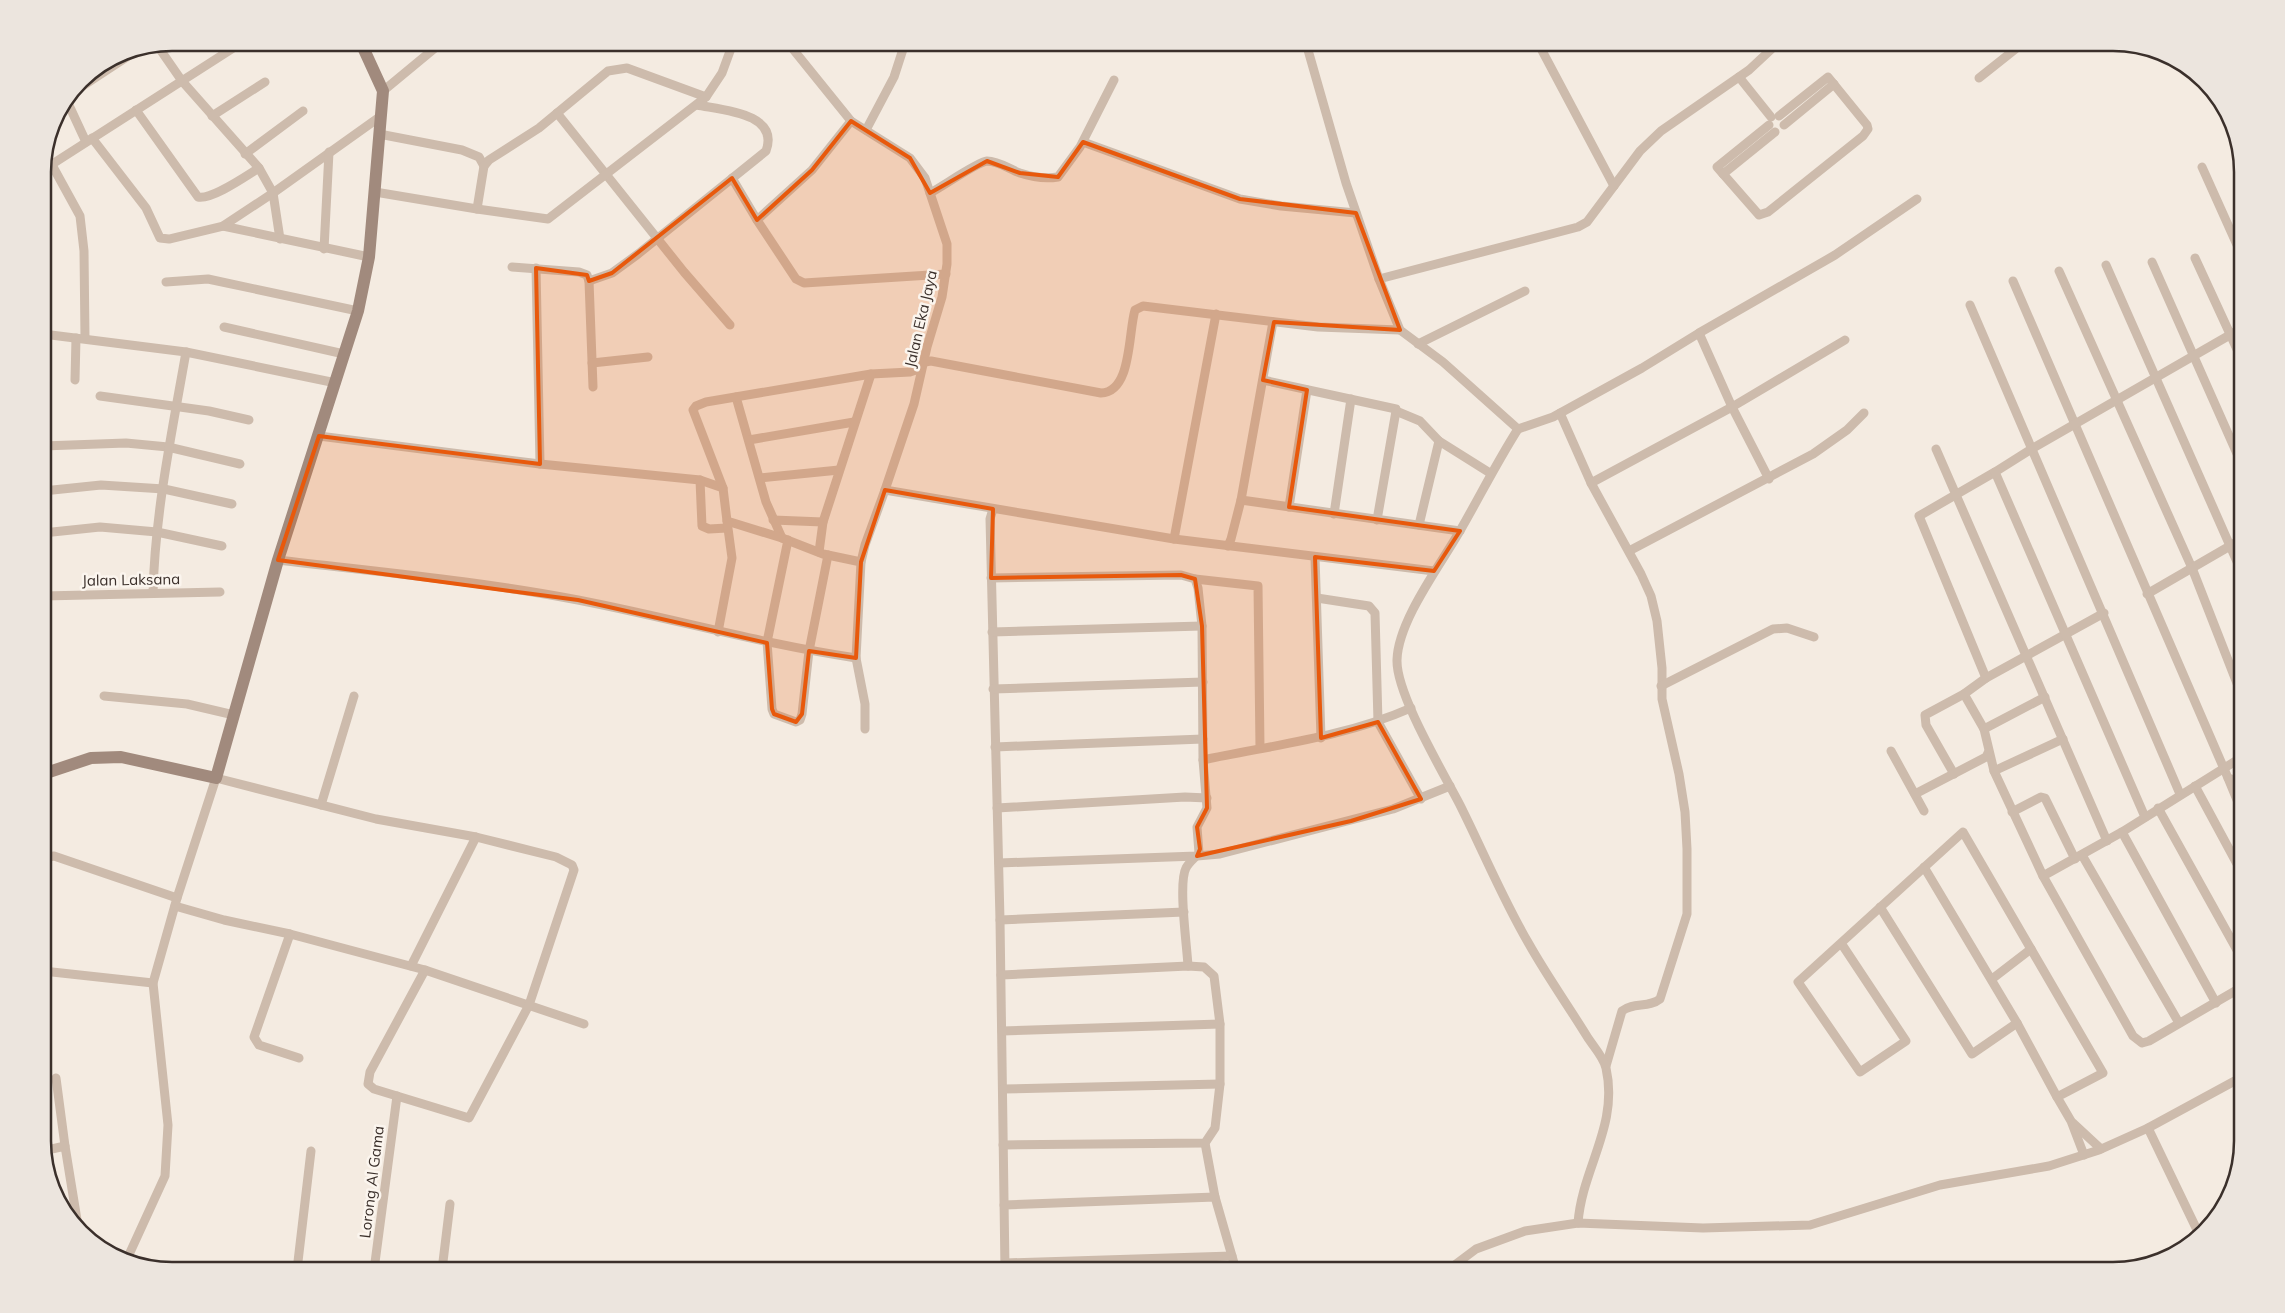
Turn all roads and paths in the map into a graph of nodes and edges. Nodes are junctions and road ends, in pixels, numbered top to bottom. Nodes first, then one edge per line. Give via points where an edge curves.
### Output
1 (1309, 51) edge
2 (1543, 51) edge
3 (1768, 51) edge
4 (2011, 51) edge
5 (163, 52) edge
6 (226, 52) edge
7 (365, 52) edge
8 (429, 52) edge
9 (730, 52) edge
10 (796, 52) edge
11 (902, 52) edge
12 (1739, 77) junction
13 (1979, 78) dead end
14 (1114, 80) dead end
15 (182, 81) junction
16 (264, 82) dead end
17 (1834, 84) junction
18 (383, 91) junction
19 (706, 97) junction
20 (697, 105) junction
21 (71, 107) edge
22 (136, 110) junction
23 (303, 110) dead end
24 (557, 113) junction
25 (212, 116) junction
26 (381, 116) junction
27 (851, 121) junction
28 (1774, 123) junction
29 (866, 130) junction
30 (379, 134) junction
31 (89, 140) junction
32 (1083, 142) junction
33 (329, 152) junction
34 (245, 154) junction
35 (52, 165) joint
36 (484, 166) junction
37 (2202, 167) dead end
38 (259, 168) junction
39 (604, 174) junction
40 (732, 178) junction
41 (1614, 186) junction
42 (375, 192) junction
43 (274, 193) junction
44 (930, 193) junction
45 (1917, 199) dead end
46 (477, 209) junction
47 (1356, 213) junction
48 (757, 220) junction
49 (223, 226) junction
50 (2233, 236) edge
51 (657, 238) junction
52 (280, 239) junction
53 (324, 249) junction
54 (369, 257) junction
55 (2195, 258) dead end
56 (2152, 262) dead end
57 (2106, 265) dead end
58 (512, 267) dead end
59 (536, 268) junction
60 (2059, 271) dead end
61 (946, 274) junction
62 (1379, 279) junction
63 (589, 281) junction
64 (2013, 281) dead end
65 (166, 282) dead end
66 (1525, 291) dead end
67 (1970, 305) dead end
68 (358, 311) junction
69 (1216, 314) junction
70 (1273, 322) junction
71 (730, 325) dead end
72 (224, 326) dead end
73 (1400, 330) junction
74 (1699, 332) junction
75 (2231, 334) junction
76 (52, 335) edge
77 (81, 338) junction
78 (2233, 339) edge
79 (1845, 340) dead end
80 (1418, 344) junction
81 (186, 352) junction
82 (344, 354) junction
83 (2194, 355) junction
84 (648, 358) dead end
85 (925, 362) junction
86 (592, 363) junction
87 (871, 374) junction
88 (2156, 378) junction
89 (75, 380) dead end
90 (1263, 380) junction
91 (336, 383) junction
92 (593, 387) dead end
93 (1307, 390) junction
94 (100, 396) dead end
95 (736, 397) junction
96 (1351, 400) junction
97 (2116, 400) junction
98 (177, 406) junction
99 (1732, 407) junction
100 (1396, 411) junction
101 (1864, 412) dead end
102 (1560, 413) junction
103 (248, 420) dead end
104 (854, 422) junction
105 (2074, 424) junction
106 (1518, 429) junction
107 (319, 436) junction
108 (749, 440) junction
109 (1439, 440) junction
110 (2233, 445) edge
111 (52, 446) edge
112 (168, 447) junction
113 (2033, 448) junction
114 (1936, 450) dead end
115 (240, 464) dead end
116 (540, 464) junction
117 (839, 470) junction
118 (1995, 472) junction
119 (1490, 473) junction
120 (760, 478) junction
121 (1769, 479) junction
122 (700, 480) junction
123 (1591, 483) junction
124 (723, 488) junction
125 (164, 489) junction
126 (52, 490) edge
127 (884, 490) junction
128 (1955, 494) junction
129 (1241, 500) junction
130 (232, 504) dead end
131 (1289, 507) junction
132 (993, 509) junction
133 (1334, 514) junction
134 (773, 520) junction
135 (1377, 520) junction
136 (823, 522) junction
137 (727, 525) junction
138 (1419, 525) junction
139 (1460, 531) junction
140 (52, 532) edge
141 (157, 532) junction
142 (785, 539) junction
143 (1174, 539) junction
144 (2231, 545) junction
145 (222, 546) dead end
146 (1228, 546) junction
147 (1629, 551) junction
148 (2233, 551) edge
149 (823, 553) junction
150 (1315, 557) junction
151 (278, 560) junction
152 (861, 562) junction
153 (2192, 568) junction
154 (1434, 571) junction
155 (991, 578) junction
156 (1195, 579) junction
157 (220, 592) dead end
158 (153, 593) junction
159 (2147, 594) junction
160 (52, 596) edge
161 (1317, 598) junction
162 (2104, 613) junction
163 (1202, 626) junction
164 (718, 632) junction
165 (992, 632) junction
166 (2064, 635) junction
167 (1814, 638) dead end
168 (767, 642) junction
169 (809, 651) junction
170 (2026, 655) junction
171 (856, 658) junction
172 (2234, 674) edge
173 (1986, 678) junction
174 (1203, 682) junction
175 (1662, 686) junction
176 (993, 689) junction
177 (1964, 694) junction
178 (104, 696) dead end
179 (354, 696) dead end
180 (2045, 697) junction
181 (1411, 708) junction
182 (234, 715) junction
183 (1378, 722) junction
184 (865, 729) dead end
185 (1984, 729) junction
186 (1321, 738) junction
187 (1203, 739) junction
188 (2063, 739) junction
189 (995, 747) junction
190 (1260, 748) junction
191 (1891, 751) dead end
192 (1988, 753) junction
193 (1203, 760) junction
194 (2234, 762) edge
195 (2224, 768) junction
196 (52, 771) edge
197 (1994, 771) junction
198 (1954, 774) junction
199 (216, 778) junction
200 (2228, 778) junction
201 (2234, 780) edge
202 (1450, 786) junction
203 (2195, 786) junction
204 (2234, 792) edge
205 (1915, 794) junction
206 (2180, 794) junction
207 (1207, 798) junction
208 (1421, 799) junction
209 (321, 805) junction
210 (997, 808) junction
211 (2158, 808) junction
212 (1924, 811) dead end
213 (2012, 812) junction
214 (2145, 817) junction
215 (2122, 832) junction
216 (476, 837) junction
217 (2107, 841) junction
218 (52, 856) edge
219 (1197, 856) junction
220 (2079, 857) junction
221 (2234, 858) edge
222 (999, 862) junction
223 (1924, 867) junction
224 (2043, 876) junction
225 (176, 902) junction
226 (1880, 907) junction
227 (1184, 912) junction
228 (1000, 920) junction
229 (290, 934) junction
230 (1841, 943) junction
231 (2234, 944) edge
232 (2031, 949) junction
233 (412, 966) junction
234 (1188, 966) junction
235 (425, 970) junction
236 (52, 972) edge
237 (1001, 975) junction
238 (1992, 979) junction
239 (153, 983) junction
240 (2234, 992) edge
241 (2216, 1003) junction
242 (529, 1005) junction
243 (2017, 1023) junction
244 (2179, 1023) junction
245 (584, 1024) dead end
246 (1220, 1024) junction
247 (1002, 1031) junction
248 (299, 1058) dead end
249 (1606, 1066) junction
250 (56, 1078) dead end
251 (2234, 1081) edge
252 (1220, 1084) junction
253 (1002, 1089) junction
254 (396, 1096) junction
255 (2057, 1096) junction
256 (2072, 1121) junction
257 (2148, 1128) junction
258 (1205, 1143) junction
259 (1003, 1145) junction
260 (65, 1146) junction
261 (52, 1149) edge
262 (2101, 1149) junction
263 (311, 1151) dead end
264 (2084, 1155) junction
265 (1215, 1197) junction
266 (450, 1204) dead end
267 (1004, 1205) junction
268 (76, 1214) edge
269 (1578, 1223) junction
270 (2196, 1228) edge
271 (130, 1254) edge
272 (1232, 1256) junction
273 (298, 1262) edge
274 (375, 1262) edge
275 (443, 1262) edge
276 (1005, 1262) edge
277 (1096, 1262) edge
278 (1234, 1262) edge
279 (1458, 1262) edge

1 - 47 street
2 - 41 street
3 - 12 street
4 - 13 street
5 - 15 street
6 - 15 street
7 - 18 street
8 - 18 street
9 - 19 street via 722,73
10 - 27 street, Jalan Eka Jaya
11 - 29 street via 894,77
12 - 28 street
12 - 41 street via 1661,131 1640,151
14 - 32 street
15 - 22 street
15 - 25 street
16 - 25 street
17 - 28 street via 1828,77
17 - 28 street via 1784,125 1782,118
17 - 28 street via 1867,125 1867,132 1763,215 1755,213 1717,167
18 - 26 street
19 - 20 street
19 - 24 street via 627,68 617,68 608,71
20 - 39 street
20 - 40 street via 737,113 757,121 768,134 766,151
21 - 31 street
22 - 31 street
22 - 38 street via 198,197 215,193
23 - 34 street
24 - 36 street
24 - 39 street
25 - 34 street
26 - 30 street
26 - 33 street
27 - 29 street, Jalan Eka Jaya
27 - 48 street via 812,170
29 - 44 street, Jalan Eka Jaya via 910,158 925,178
30 - 36 street via 462,150 479,157
30 - 42 street
31 - 35 street
31 - 49 street via 146,208 160,238 169,239
32 - 44 street via 1058,178 1020,173 987,161
32 - 47 street via 1240,199
33 - 43 street
33 - 53 street
34 - 38 street
35 - 77 street via 80,216 84,251
36 - 46 street
37 - 50 street
38 - 43 street
39 - 46 street via 548,219
39 - 51 street
40 - 48 street
40 - 51 street
41 - 62 street via 1593,217 1578,227
42 - 46 street
42 - 54 street
43 - 49 street
43 - 52 street
44 - 61 street, Jalan Eka Jaya via 947,244
45 - 74 street via 1835,255
47 - 62 street
48 - 61 street via 796,279 804,283
49 - 52 street
51 - 63 street via 612,273
51 - 71 street
52 - 53 street
53 - 54 street
54 - 68 street
55 - 75 street
56 - 83 street
57 - 88 street
58 - 59 street
59 - 63 street via 580,272
59 - 116 street
60 - 97 street
61 - 85 street, Jalan Eka Jaya
62 - 73 street
63 - 86 street
64 - 105 street
65 - 68 street via 208,279
66 - 80 street
67 - 113 street
68 - 82 street
69 - 70 street
69 - 85 street via 1151,306 1136,310 1120,382 1109,393
69 - 143 street
70 - 73 street
70 - 90 street
72 - 82 street
73 - 80 street
74 - 99 street
74 - 102 street
75 - 78 street
75 - 83 street
76 - 77 street
77 - 81 street
77 - 89 street
79 - 99 street
80 - 106 street
81 - 91 street
81 - 98 street
82 - 91 street
83 - 88 street
83 - 110 street
84 - 86 street
85 - 87 street via 910,372
85 - 127 street, Jalan Eka Jaya
86 - 92 street
87 - 95 street
87 - 104 street
88 - 97 street
88 - 144 street
90 - 93 street
90 - 129 street
91 - 107 street
93 - 96 street
93 - 131 street
94 - 98 street
95 - 108 street
95 - 124 street via 706,402 693,410
96 - 100 street
96 - 133 street
97 - 105 street
97 - 153 street
98 - 103 street
98 - 112 street
99 - 121 street
99 - 123 street
100 - 109 street via 1420,421
100 - 135 street
101 - 121 street via 1840,435
102 - 106 street
102 - 123 street
104 - 108 street
104 - 117 street
105 - 113 street
105 - 159 street
106 - 119 street
107 - 116 street
107 - 151 street
108 - 120 street
109 - 119 street
109 - 138 street
111 - 112 street via 126,444
112 - 115 street
112 - 125 street
113 - 118 street
113 - 162 street
114 - 128 street
116 - 122 street
117 - 120 street
117 - 136 street
118 - 128 street
118 - 166 street
119 - 139 street
120 - 134 street
121 - 147 street
122 - 124 street
122 - 137 street via 702,526 709,530
123 - 147 street
124 - 137 street
125 - 126 street via 101,485
125 - 130 street
125 - 141 street
127 - 132 street
127 - 152 street, Jalan Eka Jaya
128 - 170 street
128 - 173 street via 1919,516
129 - 131 street
129 - 146 street
131 - 133 street
132 - 143 street
132 - 155 street via 990,519
133 - 135 street
134 - 136 street
134 - 142 street
135 - 138 street
136 - 149 street
137 - 142 street
137 - 164 street via 732,558
138 - 139 street
139 - 154 street
140 - 141 street via 100,527
141 - 145 street
141 - 158 street
142 - 149 street
142 - 168 street
143 - 146 street
144 - 148 street
144 - 153 street
146 - 150 street
147 - 175 street via 1651,596 1657,621
149 - 152 street
149 - 169 street
150 - 154 street
150 - 161 street
151 - 164 street via 578,600
151 - 182 street
152 - 171 street, Jalan Eka Jaya
153 - 159 street
153 - 172 street
154 - 181 street via 1401,639 1397,659 1399,677
155 - 156 street via 1181,575
155 - 165 street
156 - 163 street
156 - 190 street via 1258,586
157 - 158 street, Jalan Laksana
158 - 160 street, Jalan Laksana
159 - 195 street
161 - 183 street via 1369,606 1375,613
161 - 186 street
162 - 166 street
162 - 206 street
163 - 165 street
163 - 174 street
164 - 168 street
165 - 176 street
166 - 170 street
166 - 214 street
167 - 175 street via 1787,628 1773,629
168 - 169 street
168 - 169 street via 772,709 774,714 796,722 802,714
169 - 171 street
170 - 173 street
170 - 180 street
171 - 184 street, Jalan Eka Jaya via 865,704
173 - 177 street
174 - 176 street
174 - 187 street
175 - 249 street via 1665,717 1685,812 1687,914 1660,999 1622,1011
176 - 189 street
177 - 185 street
177 - 198 street via 1925,715 1926,725
178 - 182 street via 188,704
179 - 209 street
180 - 185 street
180 - 188 street
181 - 183 street
181 - 202 street
182 - 199 street
183 - 186 street
183 - 208 street
185 - 192 street
186 - 190 street
187 - 189 street
187 - 193 street
188 - 197 street
188 - 217 street
189 - 210 street
190 - 193 street
191 - 205 street
192 - 197 street
192 - 198 street
193 - 207 street
194 - 195 street
195 - 200 street
195 - 203 street
196 - 199 street via 91,758 121,757
197 - 213 street
198 - 205 street
199 - 209 street
199 - 225 street
200 - 201 street
200 - 204 street
202 - 208 street
202 - 249 street via 1528,943
203 - 206 street
203 - 221 street
205 - 212 street
206 - 211 street
207 - 210 street via 1184,796
207 - 219 street via 1207,812 1197,827 1200,850
208 - 219 street via 1351,821 1220,854
209 - 216 street via 376,820
210 - 222 street
211 - 214 street
211 - 231 street
213 - 220 street via 2045,798
213 - 224 street
214 - 215 street
215 - 217 street
215 - 241 street
216 - 233 street
216 - 242 street via 569,861 574,870
217 - 220 street
218 - 225 street
219 - 222 street
219 - 227 street via 1184,872
220 - 224 street
220 - 244 street
222 - 228 street
223 - 226 street
223 - 232 street via 1963,832
223 - 238 street
224 - 244 street via 2132,1036 2142,1043 2149,1042
225 - 229 street via 224,920
225 - 239 street
226 - 230 street
226 - 243 street via 1972,1054
227 - 228 street
227 - 234 street
228 - 237 street
229 - 233 street
229 - 248 street via 254,1037 259,1045
230 - 230 street via 1798,982 1860,1072 1906,1041
232 - 238 street
232 - 255 street via 2103,1073
233 - 235 street
234 - 237 street
234 - 246 street via 1204,967 1214,976
235 - 242 street
235 - 254 street via 368,1078 368,1084 374,1089
236 - 239 street
237 - 247 street
238 - 243 street
239 - 271 street via 168,1125 166,1176
240 - 241 street
241 - 244 street
242 - 245 street
242 - 254 street via 470,1117
243 - 255 street
246 - 247 street
246 - 252 street
247 - 253 street
249 - 269 street via 1610,1100 1605,1131 1579,1207
250 - 260 street
251 - 257 street
252 - 253 street
252 - 258 street via 1215,1128
253 - 259 street
254 - 274 street, Lorong Al Gama
255 - 256 street
256 - 262 street
256 - 264 street
257 - 262 street
257 - 270 street
258 - 259 street
258 - 265 street
259 - 267 street
260 - 261 street
260 - 268 street
262 - 264 street
263 - 273 street
264 - 269 street via 2049,1166 1940,1186 1810,1225 1703,1228
265 - 267 street
265 - 272 street
266 - 275 street
267 - 276 street
269 - 279 street via 1524,1231 1476,1248
272 - 277 street
272 - 278 street

